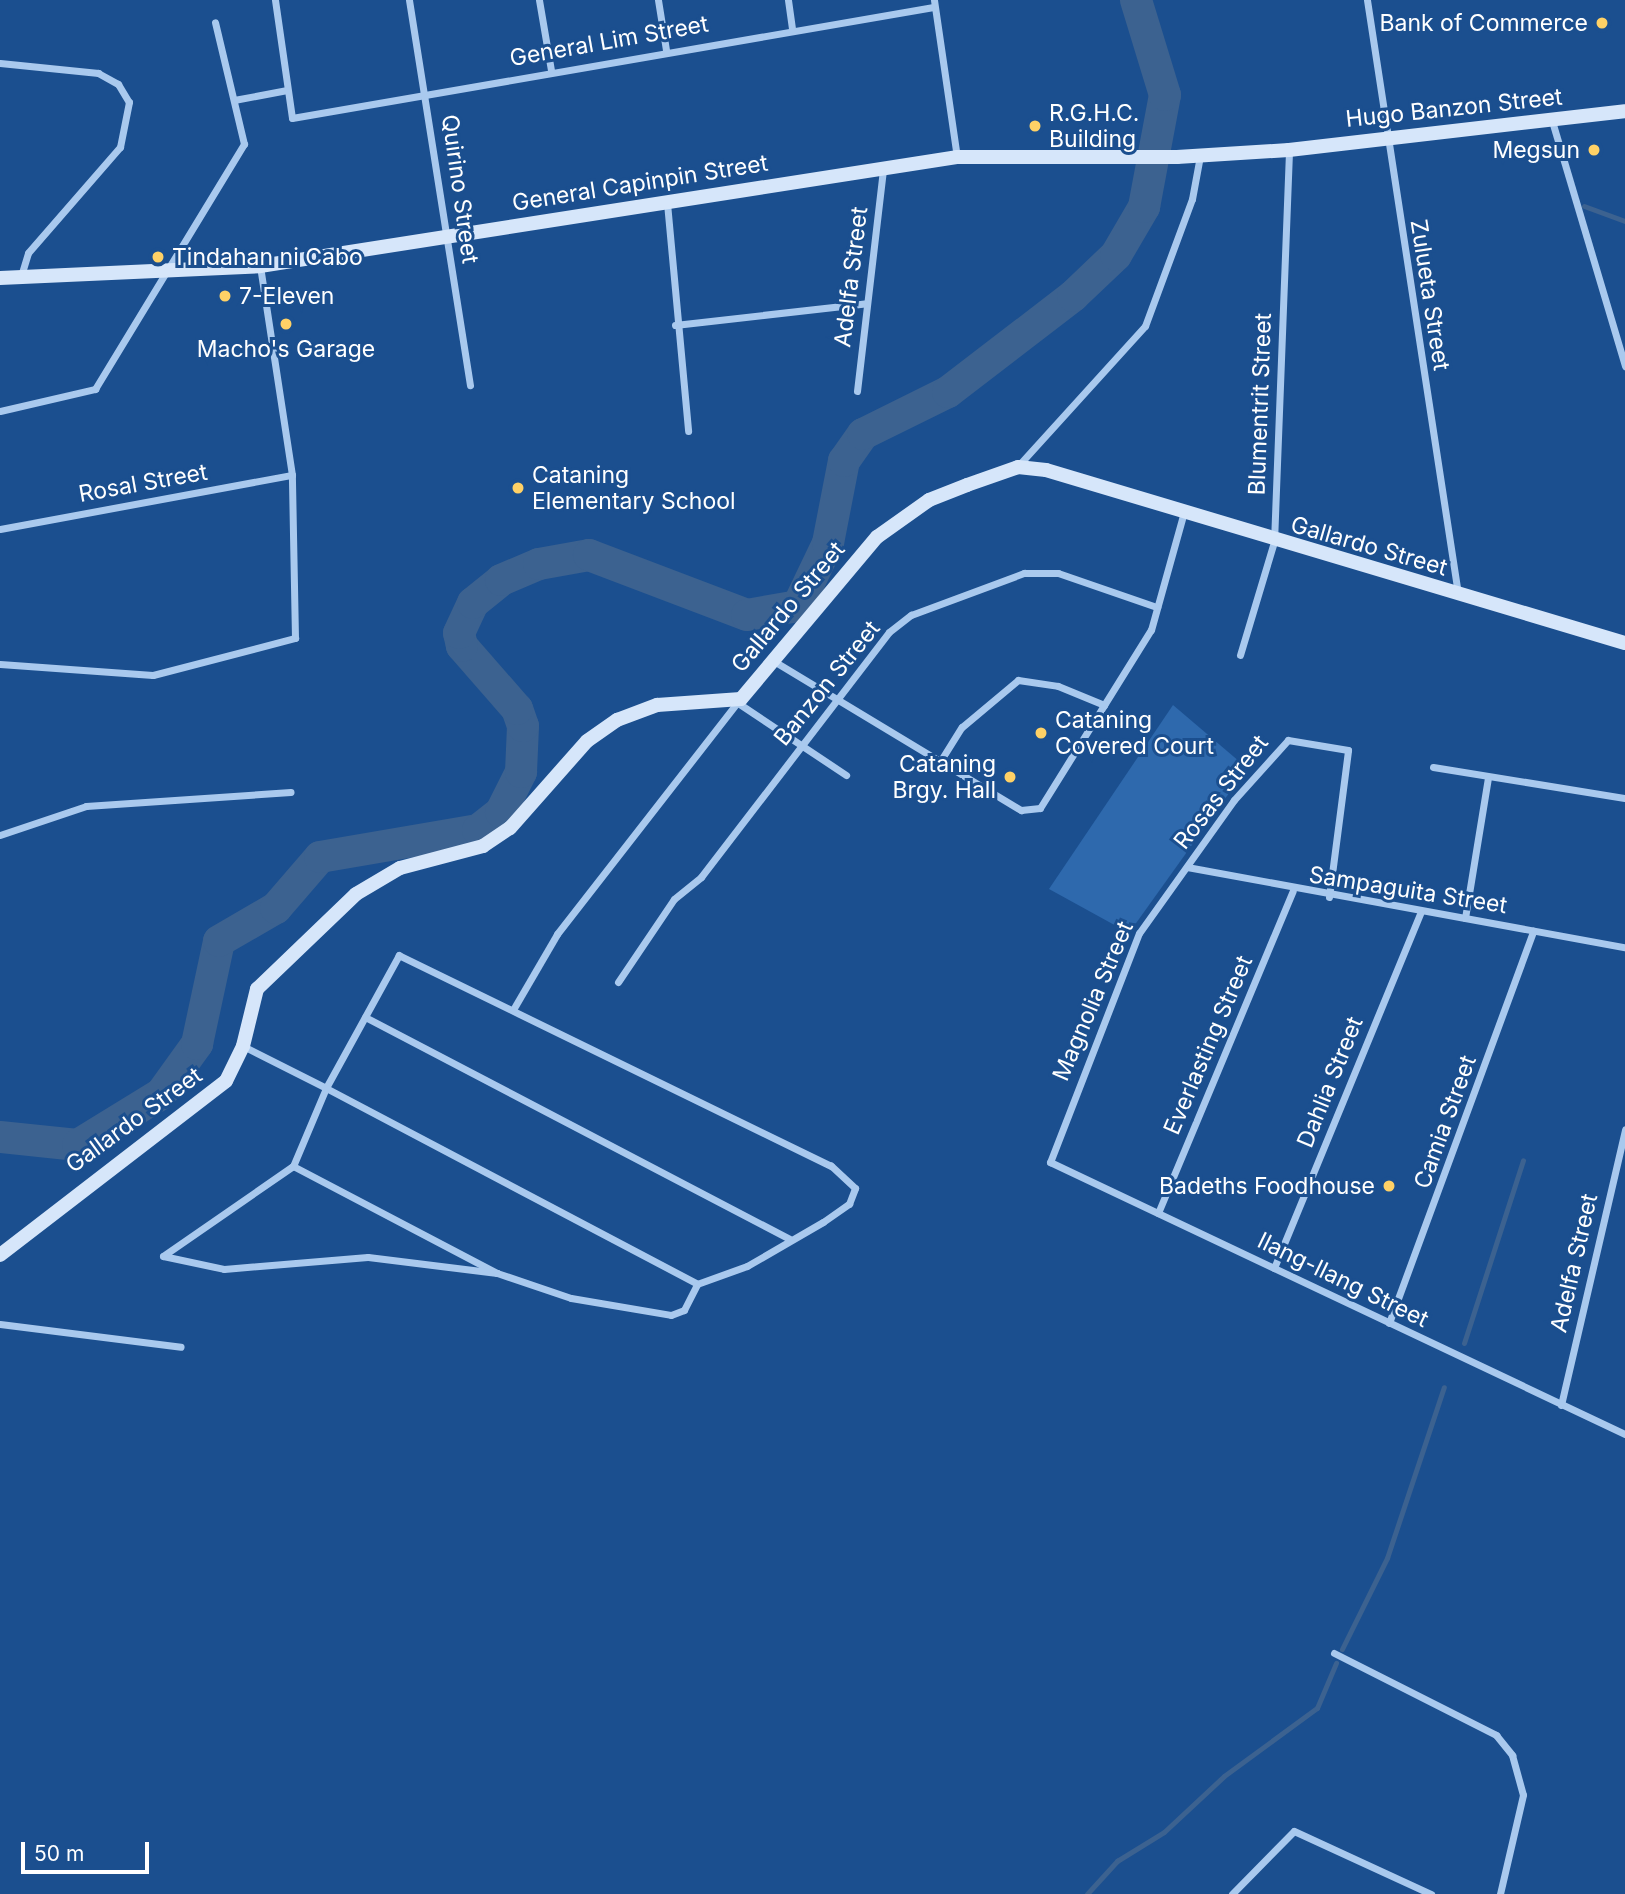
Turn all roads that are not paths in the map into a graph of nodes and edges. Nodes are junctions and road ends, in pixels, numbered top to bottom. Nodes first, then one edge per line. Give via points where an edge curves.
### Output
1 (275, 0) edge
2 (409, 0) edge
3 (538, 0) edge
4 (658, 0) edge
5 (788, 0) edge
6 (1367, 0) edge
7 (933, 4) edge
8 (215, 22) dead end
9 (792, 29) junction
10 (666, 50) junction
11 (0, 63) edge
12 (551, 70) junction
13 (287, 90) junction
14 (426, 93) junction
15 (234, 100) junction
16 (1625, 111) edge
17 (1552, 121) junction
18 (1385, 139) junction
19 (1289, 150) junction
20 (1199, 156) junction
21 (957, 157) junction
22 (883, 168) junction
23 (666, 202) junction
24 (447, 237) junction
25 (260, 266) junction
26 (167, 271) junction
27 (21, 277) junction
28 (0, 278) edge
29 (867, 303) junction
30 (675, 325) junction
31 (1625, 366) edge
32 (470, 384) dead end
33 (857, 391) dead end
34 (0, 411) edge
35 (688, 431) dead end
36 (1018, 467) junction
37 (292, 475) junction
38 (1184, 511) junction
39 (0, 529) edge
40 (1274, 542) junction
41 (1458, 596) junction
42 (1157, 607) junction
43 (1625, 643) edge
44 (1240, 655) dead end
45 (770, 658) junction
46 (0, 664) edge
47 (837, 698) junction
48 (739, 701) junction
49 (1104, 705) junction
50 (801, 746) junction
51 (941, 760) junction
52 (1433, 767) dead end
53 (846, 775) dead end
54 (1488, 777) junction
55 (291, 792) dead end
56 (1625, 798) edge
57 (0, 835) edge
58 (1187, 867) junction
59 (1293, 891) junction
60 (1329, 897) junction
61 (1421, 911) junction
62 (1465, 918) junction
63 (1533, 931) junction
64 (1625, 947) edge
65 (618, 982) dead end
66 (514, 1008) junction
67 (365, 1017) junction
68 (243, 1046) junction
69 (326, 1088) junction
70 (1625, 1129) edge
71 (1049, 1157) joint
72 (293, 1166) junction
73 (1158, 1213) junction
74 (789, 1240) junction
75 (0, 1255) edge
76 (1274, 1268) junction
77 (497, 1273) junction
78 (697, 1284) junction
79 (0, 1324) edge
80 (1390, 1324) junction
81 (181, 1347) dead end
82 (1560, 1405) junction
83 (1625, 1434) edge
84 (1334, 1653) dead end
85 (1421, 1893) edge
86 (1232, 1894) edge
87 (1431, 1894) edge
88 (1500, 1894) edge

1 - 13 street
2 - 14 street, Quirino Street
3 - 12 street
4 - 10 street
5 - 9 street
6 - 18 street, Zulueta Street
7 - 9 street, General Lim Street
7 - 21 street
8 - 15 street
9 - 10 street, General Lim Street
10 - 12 street, General Lim Street
11 - 27 street via 98,73 118,84 129,102 120,147 28,253
12 - 14 street, General Lim Street
13 - 14 street, General Lim Street via 292,118
13 - 15 street
14 - 24 street, Quirino Street
15 - 26 street via 244,144
16 - 17 street, Hugo Banzon Street
17 - 18 street, Hugo Banzon Street
17 - 31 street
18 - 19 street, Hugo Banzon Street
18 - 41 street, Zulueta Street
19 - 20 street, General Capinpin Street
19 - 40 street, Blumentrit Street
20 - 21 street, General Capinpin Street
20 - 36 street via 1192,199 1145,326
21 - 22 street, General Capinpin Street
22 - 23 street, General Capinpin Street
22 - 29 street, Adelfa Street
23 - 24 street, General Capinpin Street
23 - 30 street
24 - 25 street, General Capinpin Street
24 - 32 street, Quirino Street
25 - 26 street, General Capinpin Street
25 - 37 street
26 - 27 street, General Capinpin Street
26 - 34 street via 96,389
27 - 28 street, General Capinpin Street
29 - 30 street
29 - 33 street, Adelfa Street
30 - 35 street
36 - 38 street, Gallardo Street
36 - 45 street, Gallardo Street via 929,500 877,537
37 - 39 street, Rosal Street
37 - 46 street via 295,638 153,675
38 - 40 street, Gallardo Street
38 - 42 street
40 - 41 street, Gallardo Street
40 - 44 street, Blumentrit Street
41 - 43 street, Gallardo Street
42 - 47 street, Banzon Street via 1058,573 1024,573 911,615
42 - 49 street via 1151,630
45 - 47 street
45 - 48 street, Gallardo Street
47 - 50 street, Banzon Street
47 - 51 street
48 - 50 street
48 - 66 street via 557,934
48 - 68 street, Gallardo Street via 657,705 617,720 587,741 510,828 483,846 400,868 356,894 263,981
49 - 51 street via 1058,686 1018,680 962,727
49 - 51 street via 1040,808 1021,810
50 - 53 street
50 - 65 street, Banzon Street via 701,877 674,899
52 - 54 street
54 - 56 street
54 - 62 street
55 - 57 street via 86,806
58 - 59 street, Sampaguita Street
58 - 60 street, Rosas Street via 1283,742 1348,750
58 - 71 street, Magnolia Street via 1139,933
59 - 60 street, Sampaguita Street
59 - 73 street, Everlasting Street
60 - 61 street, Sampaguita Street
61 - 62 street, Sampaguita Street
61 - 76 street, Dahlia Street
62 - 63 street, Sampaguita Street
63 - 64 street, Sampaguita Street
63 - 80 street, Camia Street
66 - 67 street via 404,954
66 - 74 street via 846,1175 855,1188 849,1204
67 - 69 street
67 - 74 street
68 - 69 street
68 - 75 street, Gallardo Street via 226,1081 197,1108 61,1202
69 - 72 street
69 - 78 street
70 - 82 street, Adelfa Street
71 - 73 street, Ilang-Ilang Street via 1054,1167
72 - 77 street
72 - 77 street via 163,1256 224,1269 368,1257
73 - 76 street, Ilang-Ilang Street
74 - 78 street via 747,1266
76 - 80 street, Ilang-Ilang Street
77 - 78 street via 571,1298 671,1315 684,1310
79 - 81 street
80 - 82 street, Ilang-Ilang Street
82 - 83 street, Ilang-Ilang Street
84 - 88 street via 1496,1735 1512,1755 1523,1796
85 - 86 street via 1294,1831
85 - 87 street

